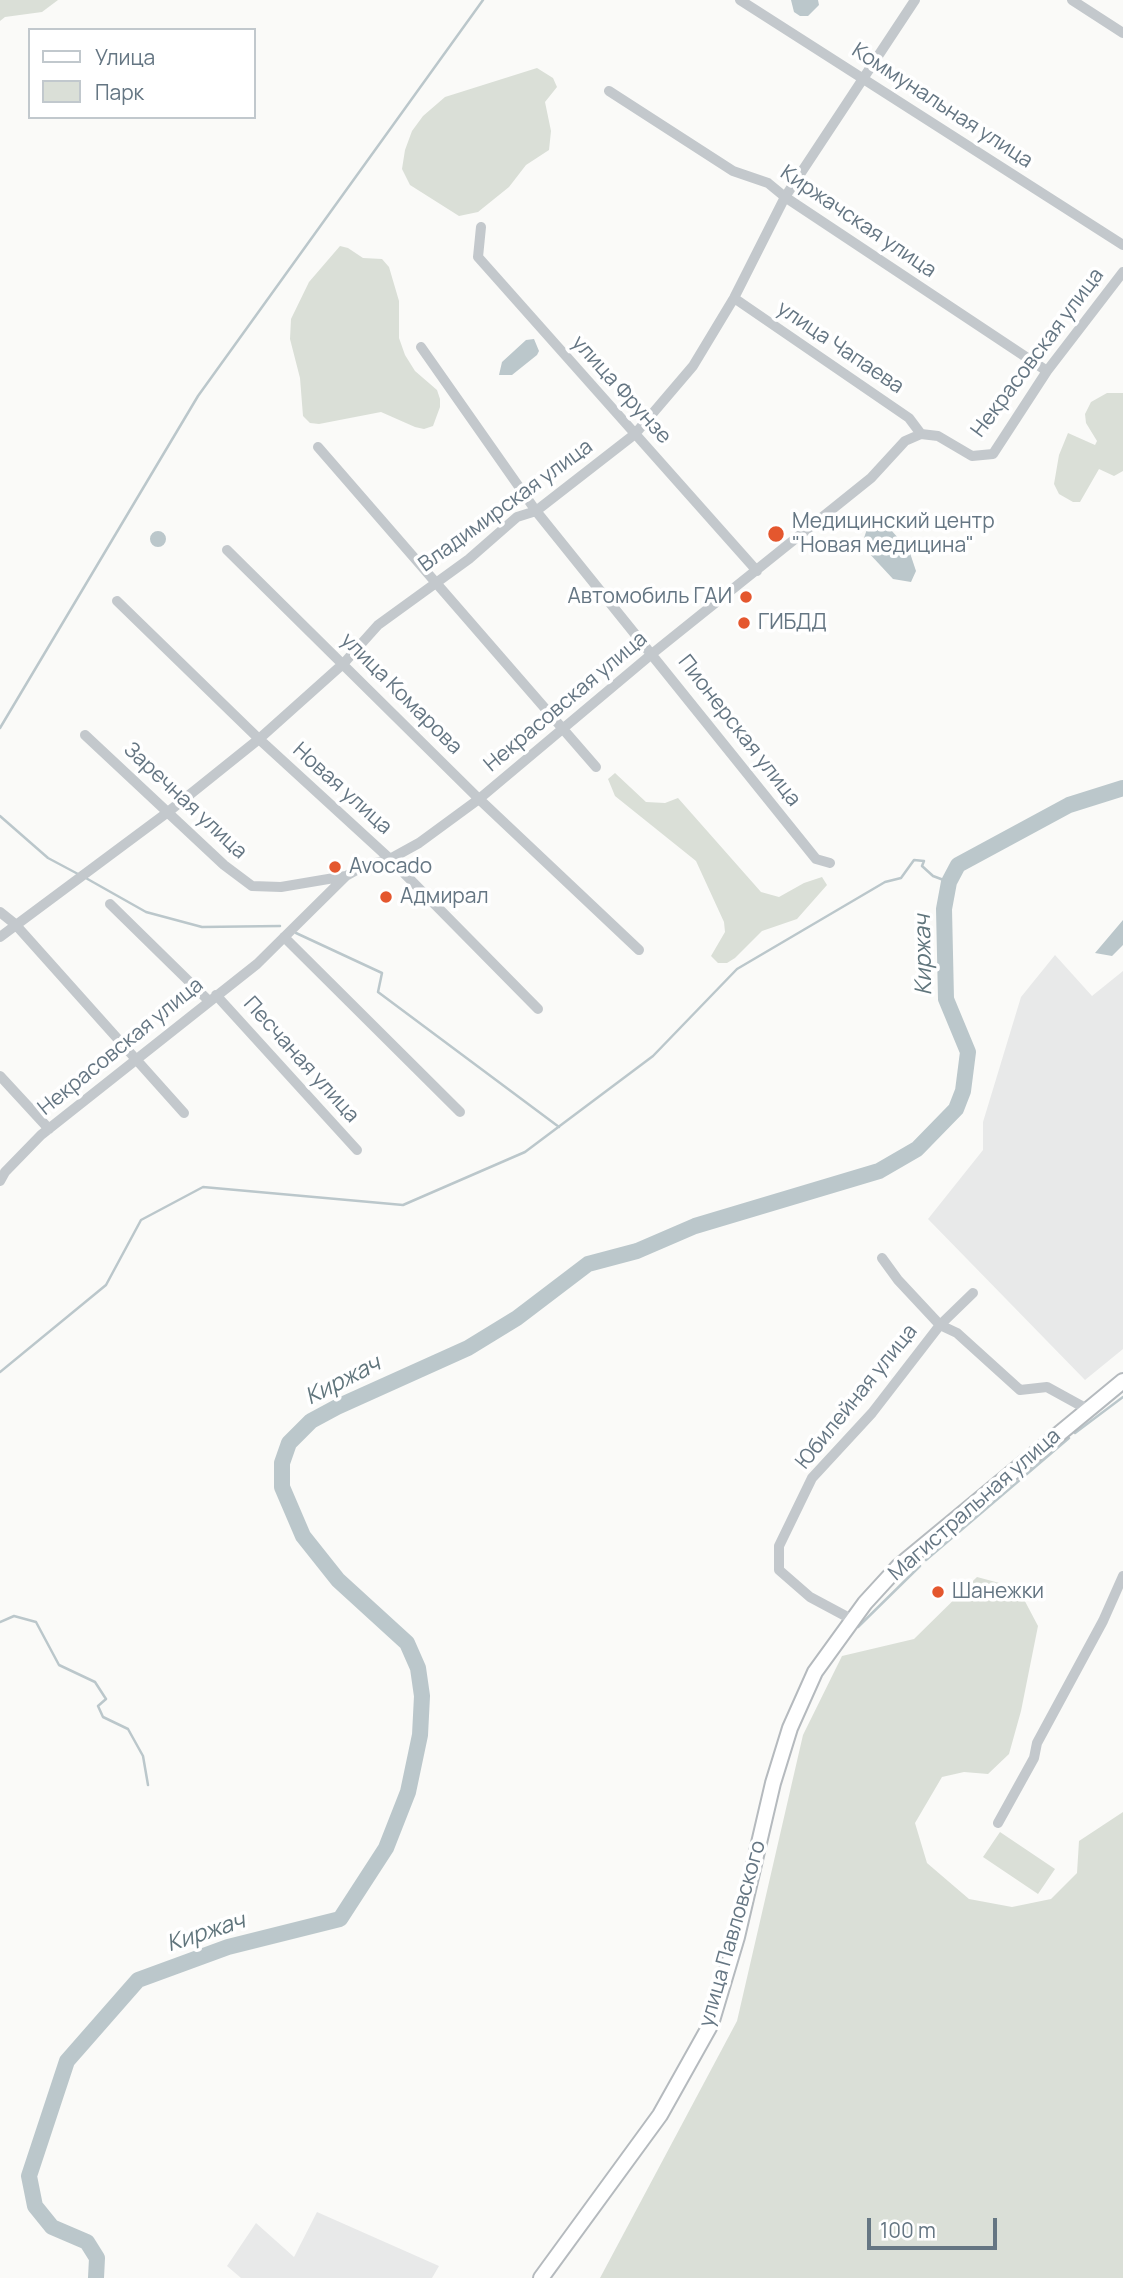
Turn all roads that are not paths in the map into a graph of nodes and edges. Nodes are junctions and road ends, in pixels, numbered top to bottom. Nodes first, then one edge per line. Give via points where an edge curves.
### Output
1 (740, 0) edge
2 (915, 0) edge
3 (1072, 0) edge
4 (1123, 33) edge
5 (864, 78) junction
6 (609, 91) dead end
7 (785, 197) junction
8 (481, 227) dead end
9 (1123, 245) edge
10 (1123, 272) edge
11 (734, 298) junction
12 (421, 347) dead end
13 (1047, 372) junction
14 (921, 434) junction
15 (635, 435) junction
16 (317, 447) dead end
17 (536, 511) junction
18 (227, 550) dead end
19 (757, 572) junction
20 (435, 583) junction
21 (117, 601) dead end
22 (653, 653) junction
23 (344, 663) junction
24 (561, 729) junction
25 (85, 735) dead end
26 (259, 739) junction
27 (596, 767) dead end
28 (479, 799) junction
29 (169, 812) junction
30 (390, 859) junction
31 (830, 863) dead end
32 (346, 876) junction
33 (110, 904) dead end
34 (0, 912) edge
35 (15, 924) junction
36 (0, 937) edge
37 (284, 937) junction
38 (639, 950) dead end
39 (213, 998) junction
40 (538, 1009) dead end
41 (137, 1061) junction
42 (0, 1076) edge
43 (460, 1112) dead end
44 (184, 1113) dead end
45 (49, 1129) junction
46 (357, 1150) dead end
47 (0, 1181) edge
48 (882, 1258) dead end
49 (973, 1293) dead end
50 (940, 1325) junction
51 (1123, 1381) edge
52 (1087, 1409) junction
53 (1123, 1576) edge
54 (853, 1620) junction
55 (771, 1793) joint
56 (998, 1823) dead end
57 (541, 2278) edge

1 - 5 street, Коммунальная улица
2 - 5 street, Владимирская улица
3 - 4 street
5 - 7 street, Владимирская улица
5 - 9 street, Коммунальная улица
6 - 7 street, Киржачская улица via 733,171 768,183
7 - 11 street, Владимирская улица
7 - 13 street, Киржачская улица
8 - 15 street, улица Фрунзе via 478,257
10 - 13 street, Некрасовская улица
11 - 14 street, улица Чапаева via 909,418
11 - 15 street, Владимирская улица via 693,366
12 - 17 street, Пионерская улица
13 - 14 street, Некрасовская улица via 993,454 972,456 938,436
14 - 19 street, Некрасовская улица via 905,441 871,478
15 - 17 street, Владимирская улица
15 - 19 street, улица Фрунзе
16 - 20 street
17 - 20 street, Владимирская улица via 517,517
17 - 22 street, Пионерская улица
18 - 23 street, улица Комарова
19 - 22 street, Некрасовская улица
20 - 23 street, Владимирская улица via 378,625
20 - 24 street
21 - 26 street, Новая улица
22 - 24 street, Некрасовская улица
22 - 31 street, Пионерская улица via 816,859
23 - 26 street, Владимирская улица
23 - 28 street, улица Комарова
24 - 27 street
24 - 28 street, Некрасовская улица
25 - 29 street, Заречная улица
26 - 29 street, Владимирская улица
26 - 30 street, Новая улица
28 - 30 street, Некрасовская улица
28 - 38 street, улица Комарова
29 - 32 street, Заречная улица via 252,886 281,887
29 - 35 street, Владимирская улица
30 - 32 street, Некрасовская улица
30 - 40 street, Новая улица
32 - 37 street, Некрасовская улица
33 - 39 street, Песчаная улица
34 - 35 street
35 - 36 street, Владимирская улица
35 - 41 street
37 - 39 street, Некрасовская улица
37 - 43 street
39 - 41 street, Некрасовская улица
39 - 46 street, Песчаная улица
41 - 44 street
41 - 45 street, Некрасовская улица
42 - 45 street
45 - 47 street, Некрасовская улица
48 - 50 street
49 - 50 street, Юбилейная улица
50 - 52 street via 957,1333 1020,1390 1047,1387
50 - 54 street, Юбилейная улица via 872,1413 812,1478 779,1546 779,1570 810,1597
51 - 52 main road, Магистральная улица
52 - 54 main road, Магистральная улица via 898,1567
53 - 56 street
54 - 55 main road, Магистральная улица via 815,1672 790,1728
55 - 57 main road, улица Павловского via 711,2024 660,2115

